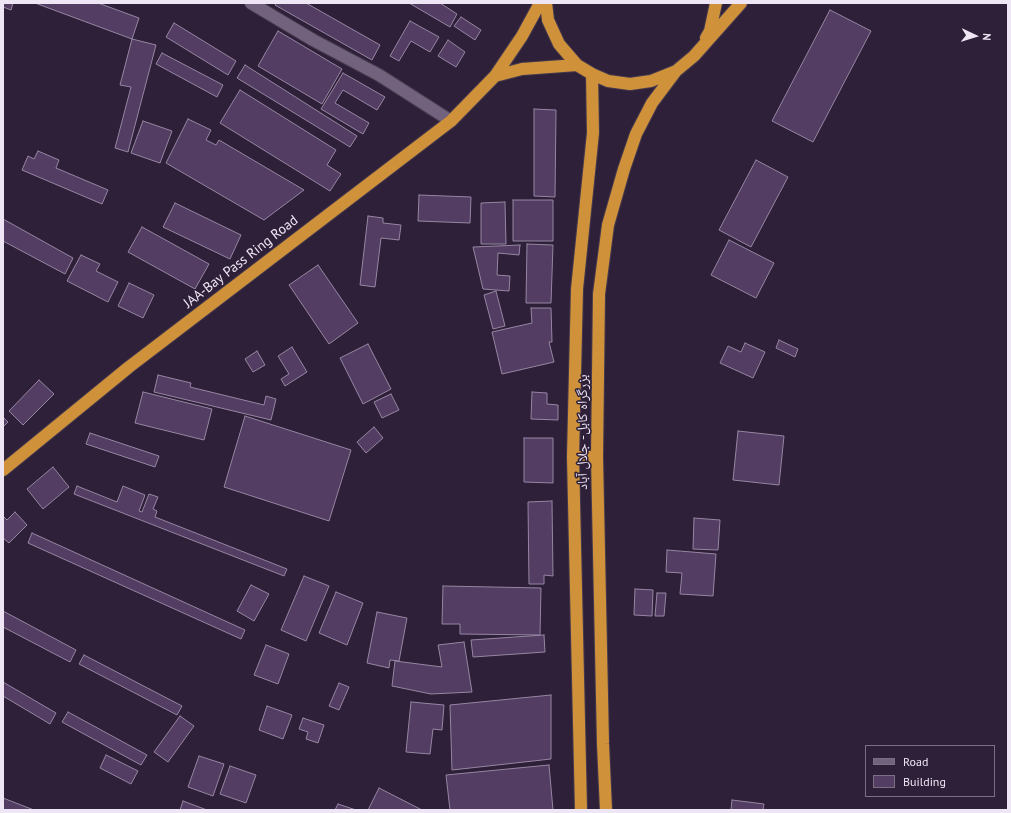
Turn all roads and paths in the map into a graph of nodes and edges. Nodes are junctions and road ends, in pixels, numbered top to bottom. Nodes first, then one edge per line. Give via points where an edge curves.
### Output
1 (251, 3) edge
2 (540, 3) edge
3 (546, 3) edge
4 (716, 3) edge
5 (741, 3) edge
6 (694, 56) junction
7 (577, 65) junction
8 (676, 71) junction
9 (592, 74) junction
10 (495, 76) junction
11 (451, 121) junction
12 (573, 457) junction
13 (596, 458) junction
14 (3, 470) edge
15 (581, 810) edge
16 (606, 810) edge

1 - 11 street via 379,76
2 - 10 highway, JAA-Bay Pass Ring Road
3 - 7 highway, بزرگراه کابل- جلال آباد via 548,20 559,44
4 - 6 highway, بزرگراه کابل- جلال آباد via 710,31
5 - 6 highway, بزرگراه کابل- جلال آباد
6 - 8 highway, بزرگراه کابل- جلال آباد
7 - 9 highway, بزرگراه کابل- جلال آباد
7 - 10 highway via 522,69
8 - 9 highway, بزرگراه کابل- جلال آباد via 651,81 630,84 608,81
8 - 13 highway, بزرگراه کابل- جلال آباد via 652,103 636,134 608,225 599,294
9 - 12 highway, بزرگراه کابل- جلال آباد via 594,133 577,289
10 - 11 highway, JAA-Bay Pass Ring Road
11 - 14 highway, JAA-Bay Pass Ring Road via 129,367
12 - 13 highway
12 - 15 highway, بزرگراه کابل- جلال آباد
13 - 16 highway, بزرگراه کابل- جلال آباد

